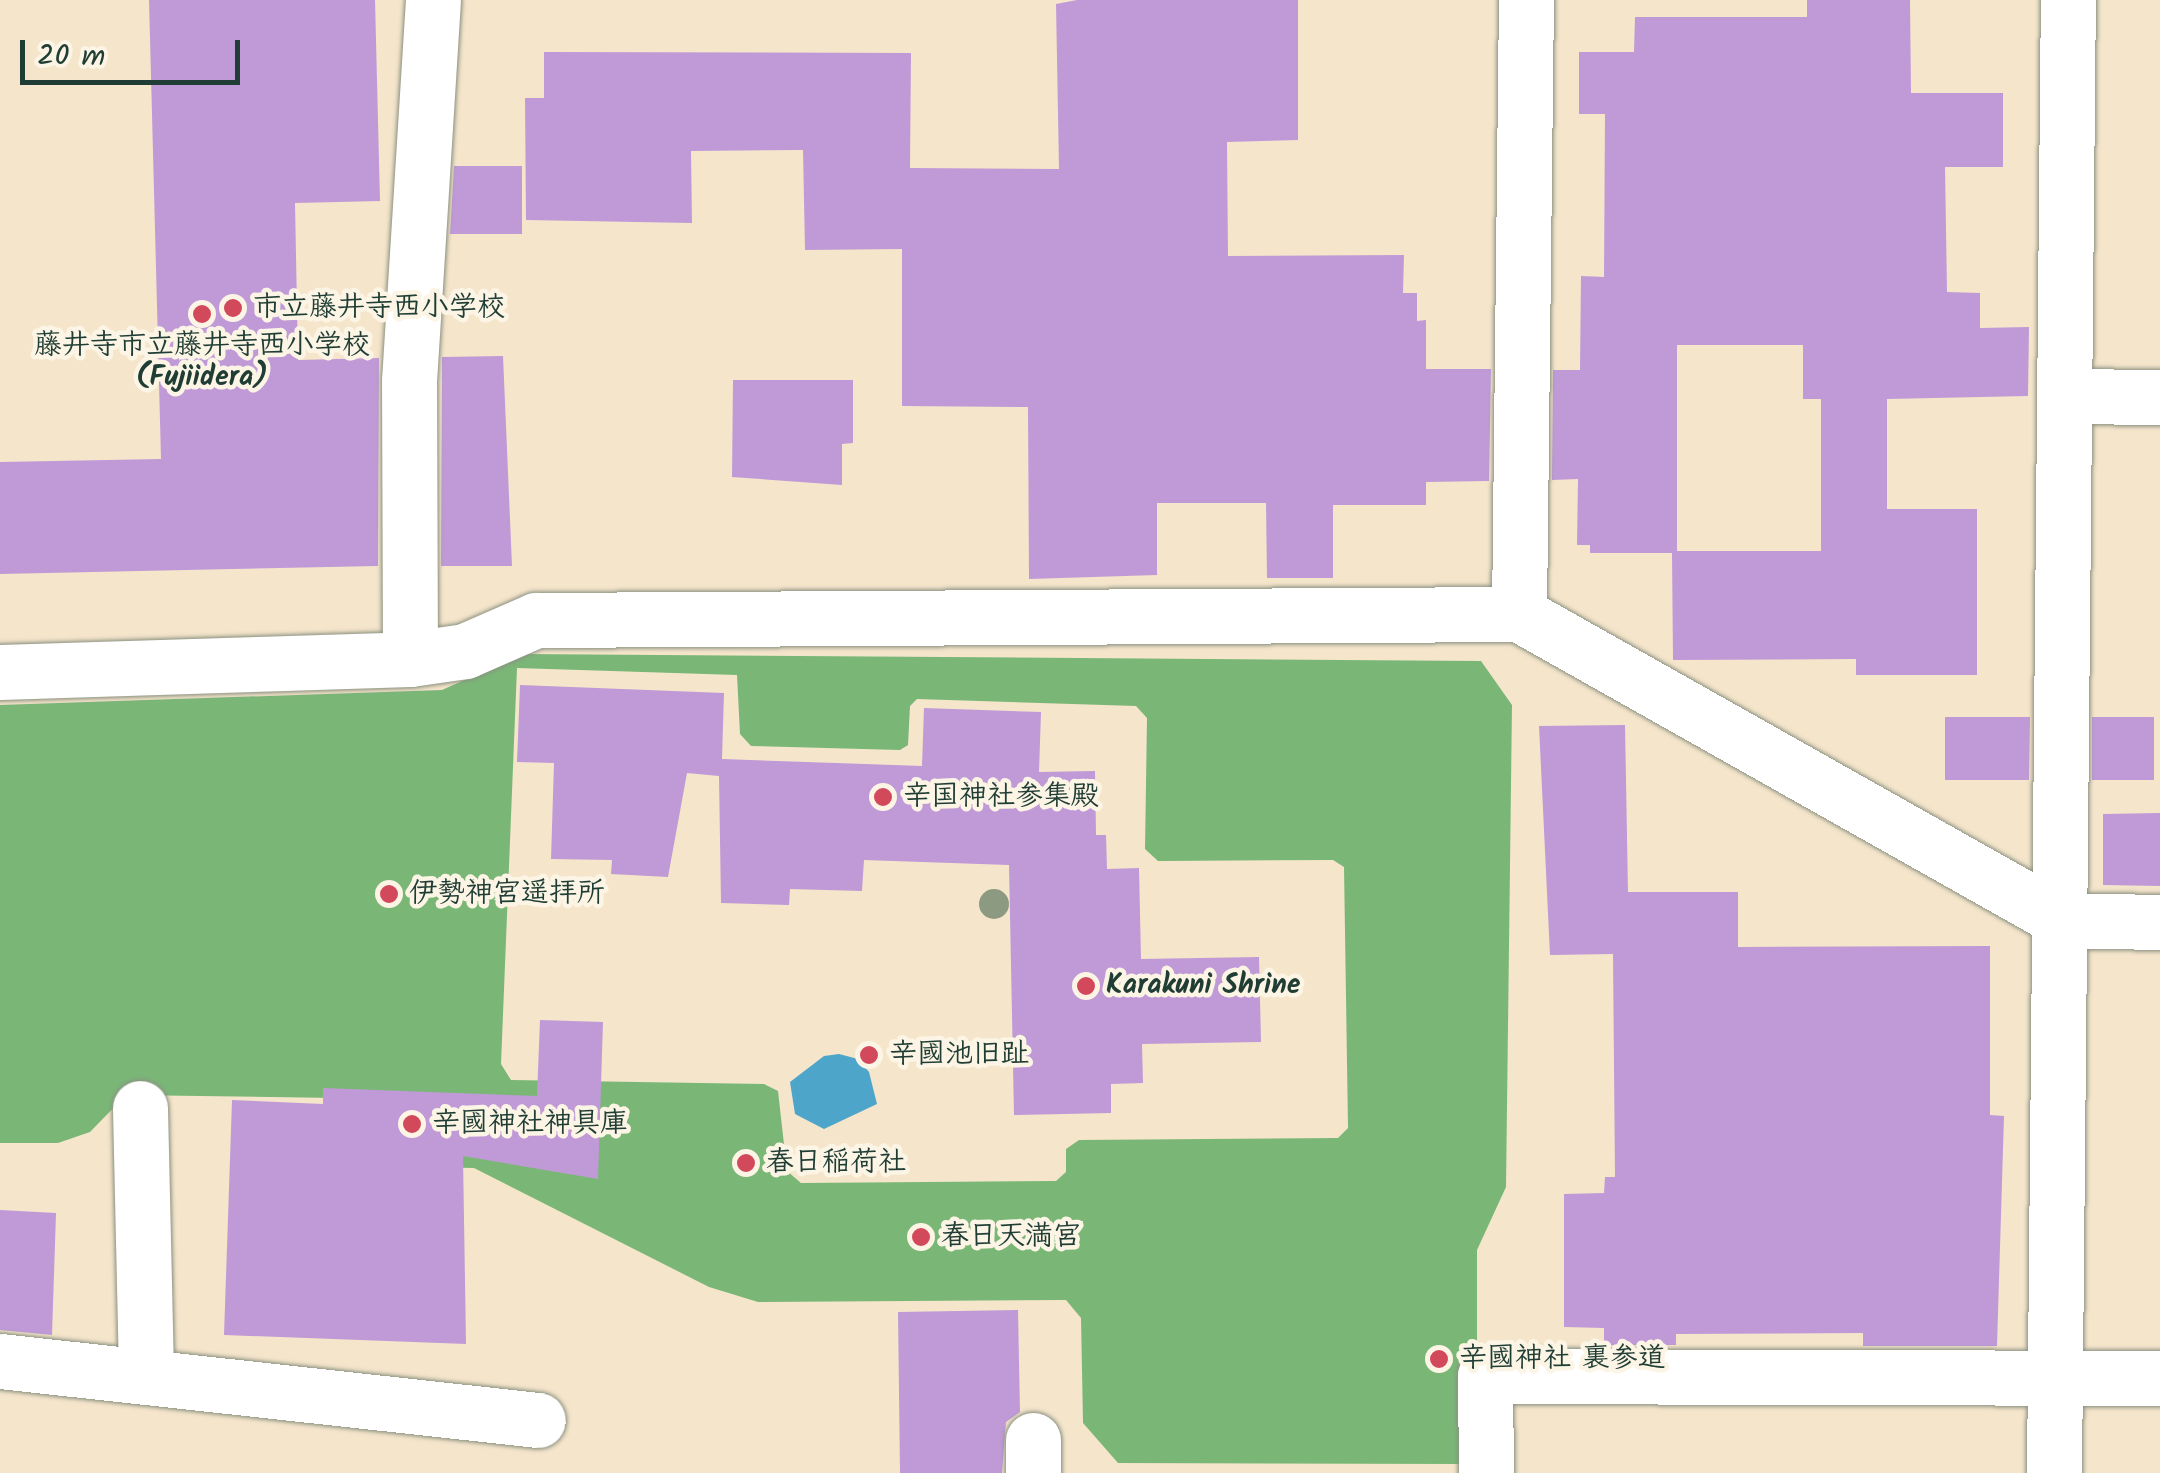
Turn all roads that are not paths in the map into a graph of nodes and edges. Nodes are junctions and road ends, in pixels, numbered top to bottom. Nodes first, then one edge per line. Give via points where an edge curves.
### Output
1 (433, 0) edge
2 (1526, 0) edge
3 (2068, 0) edge
4 (2065, 396) junction
5 (2160, 397) edge
6 (1520, 614) junction
7 (410, 659) junction
8 (0, 672) edge
9 (2062, 920) junction
10 (2160, 922) edge
11 (140, 1108) dead end
12 (0, 1361) edge
13 (146, 1375) junction
14 (2054, 1377) junction
15 (2160, 1378) edge
16 (538, 1420) dead end
17 (1486, 1473) edge
18 (2054, 1473) edge

1 - 7 street via 409,381
2 - 6 street
3 - 4 street
4 - 5 street
4 - 9 street
6 - 7 street via 536,620 465,650
6 - 9 street
7 - 8 street
9 - 10 street
9 - 14 street
11 - 13 street
12 - 13 street
13 - 16 street
14 - 15 street
14 - 17 street via 1486,1376
14 - 18 street

